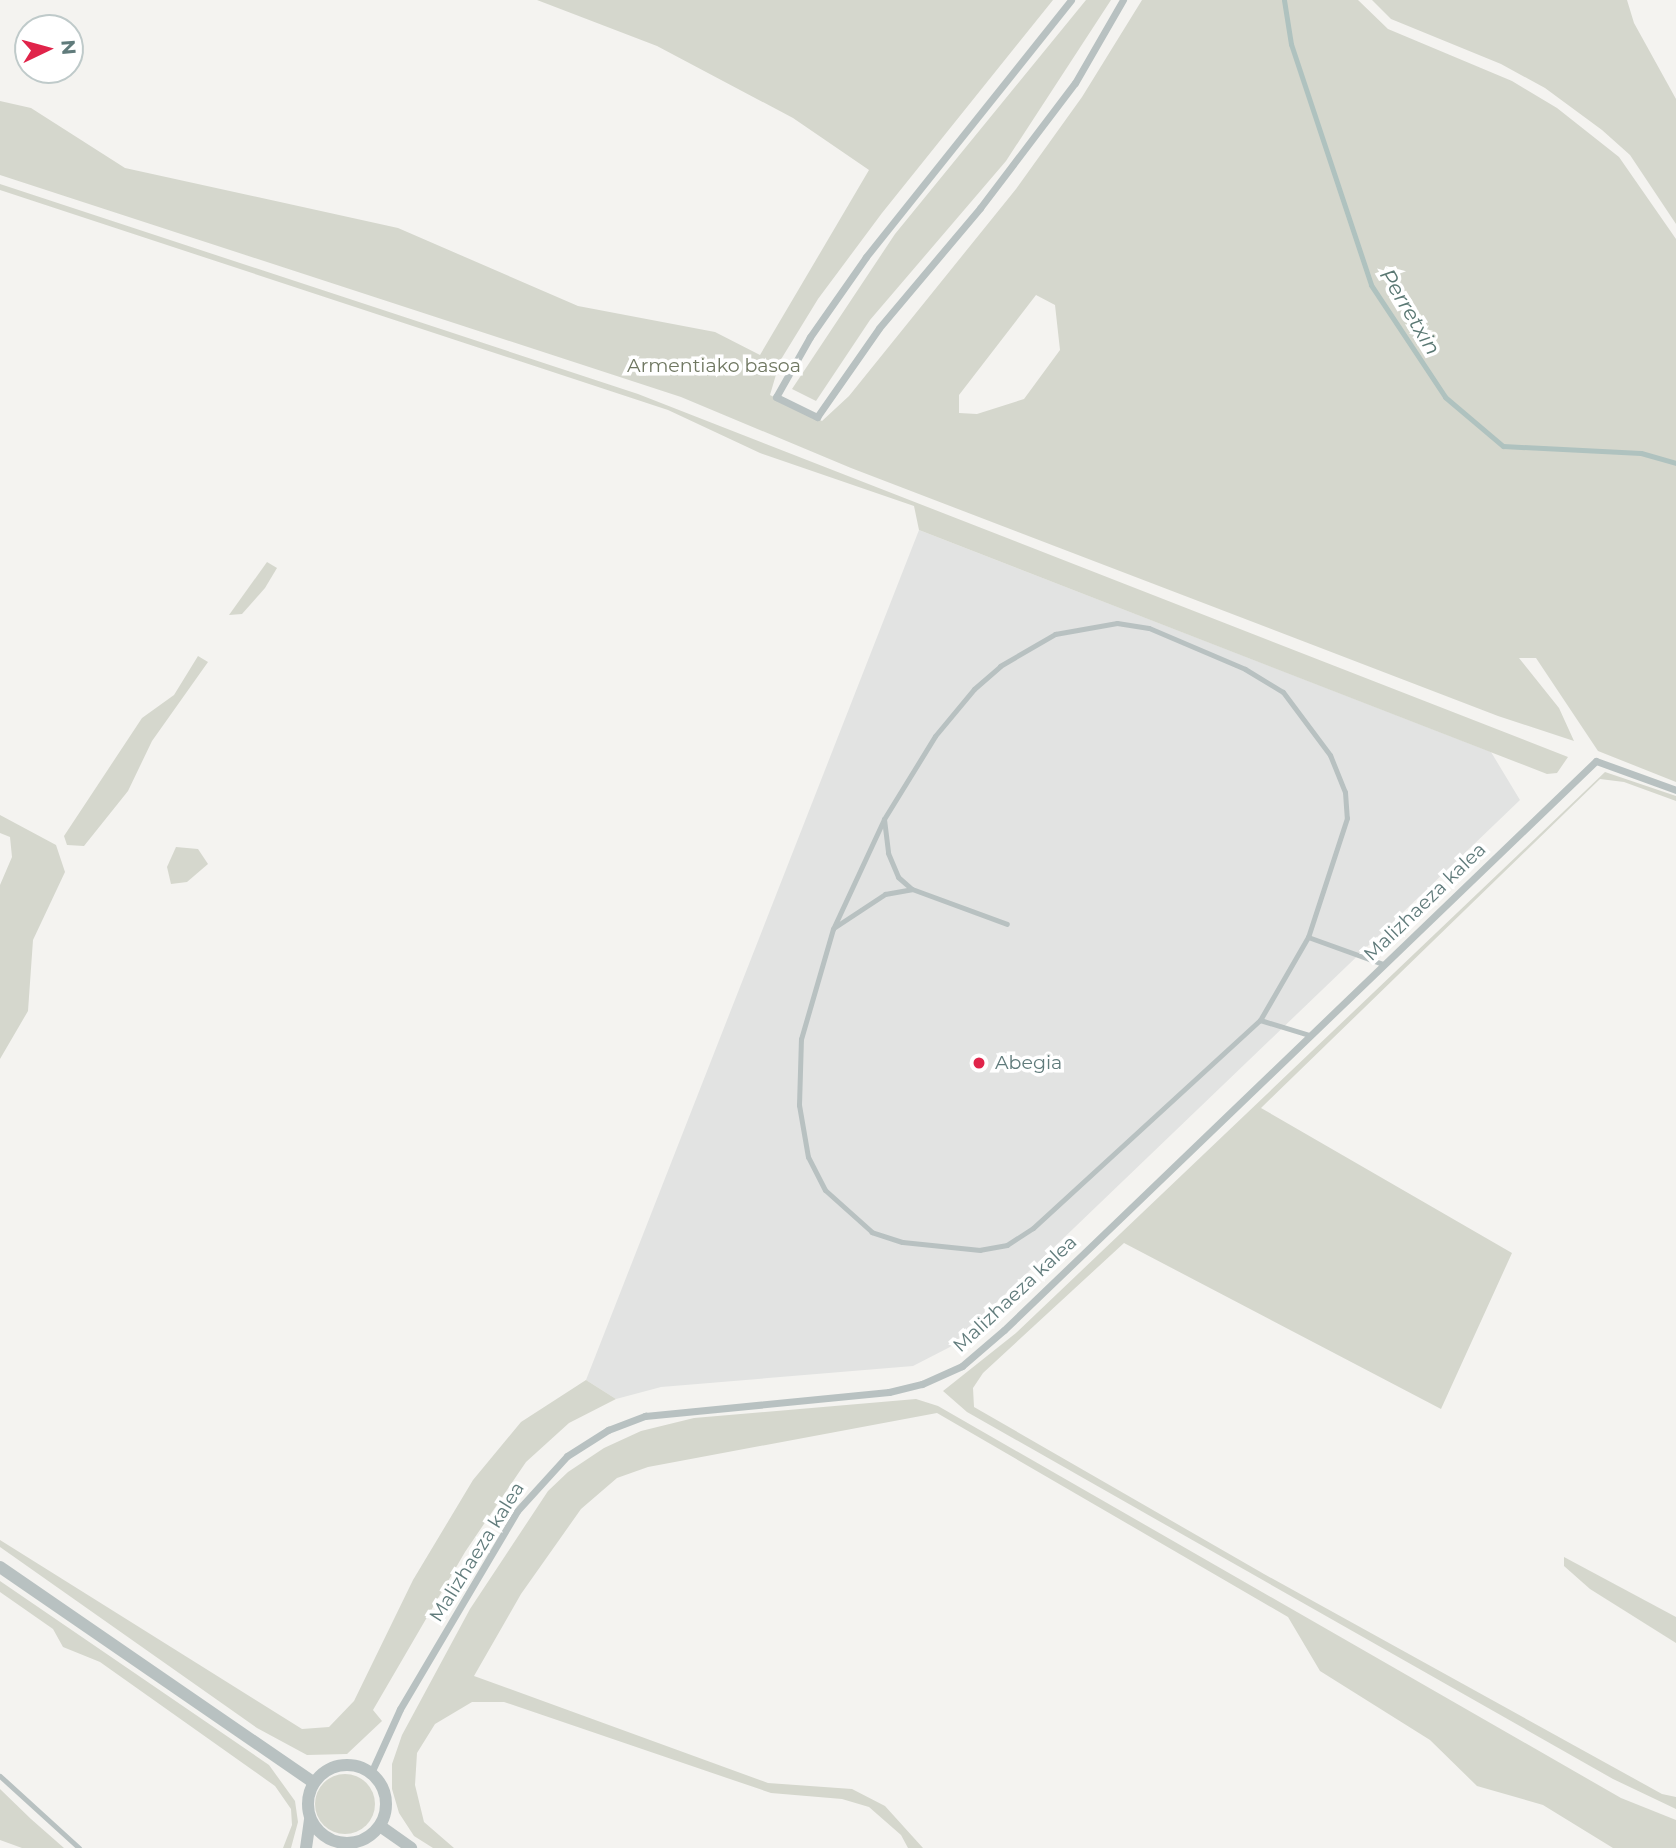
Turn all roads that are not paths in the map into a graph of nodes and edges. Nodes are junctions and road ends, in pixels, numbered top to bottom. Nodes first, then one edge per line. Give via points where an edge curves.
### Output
1 (1071, 0) edge
2 (1123, 0) edge
3 (1676, 790) edge
4 (884, 819) junction
5 (912, 889) junction
6 (1007, 924) dead end
7 (833, 929) junction
8 (1308, 937) junction
9 (1383, 964) junction
10 (1259, 1020) junction
11 (1309, 1035) junction
12 (0, 1567) edge
13 (371, 1773) junction
14 (0, 1776) edge
15 (314, 1783) junction
16 (310, 1819) junction
17 (380, 1826) junction
18 (340, 1846) edge
19 (79, 1848) edge
20 (306, 1848) edge
21 (411, 1848) edge

1 - 2 street via 866,257 810,337 776,397 817,417 879,328 980,208 1075,83
3 - 9 street, Malizhaeza kalea via 1596,761
4 - 5 lane via 893,865
4 - 7 lane
4 - 8 lane via 935,736 1000,666 1047,638 1087,626 1117,623 1149,628 1245,669 1283,692 1331,755 1345,792 1347,818
5 - 6 lane
5 - 7 lane via 884,894
7 - 10 lane via 801,1039 799,1105 808,1157 825,1190 848,1214 872,1232 902,1242 980,1250 1007,1245 1033,1228
8 - 9 lane
8 - 10 lane
9 - 11 street, Malizhaeza kalea
10 - 11 lane
11 - 13 street, Malizhaeza kalea via 1004,1331 962,1366 922,1384 889,1392 661,1412 608,1430 567,1456 517,1511 400,1709
12 - 15 street
13 - 15 street via 354,1765 336,1766
13 - 17 street via 386,1798
14 - 19 lane
15 - 16 street via 307,1807
16 - 18 street
16 - 20 street
17 - 18 street via 365,1840
17 - 21 street

